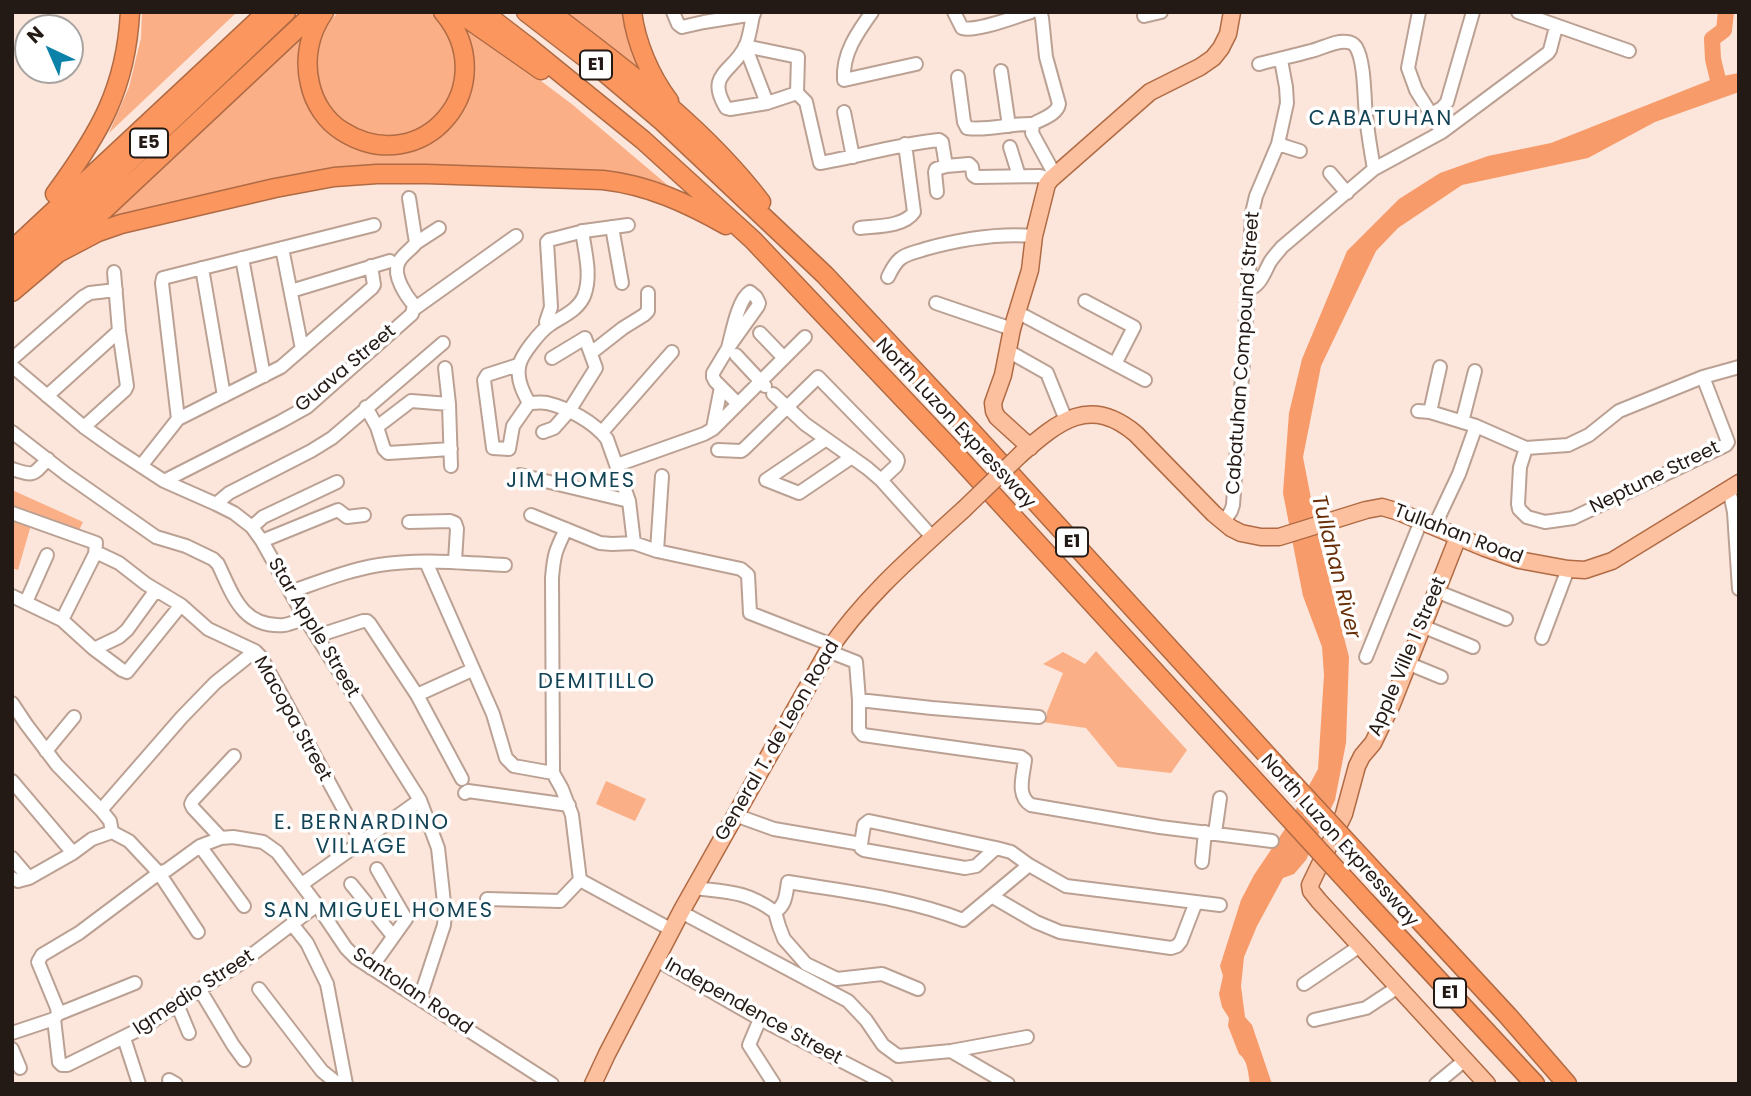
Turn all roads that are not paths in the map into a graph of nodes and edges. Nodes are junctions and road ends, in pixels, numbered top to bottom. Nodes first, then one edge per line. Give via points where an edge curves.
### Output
1 (130, 12) edge
2 (249, 12) edge
3 (267, 12) edge
4 (286, 12) edge
5 (315, 12) edge
6 (324, 12) edge
7 (443, 12) edge
8 (458, 12) edge
9 (483, 12) edge
10 (526, 12) edge
11 (550, 12) edge
12 (632, 12) edge
13 (673, 12) edge
14 (872, 12) edge
15 (954, 12) edge
16 (1031, 12) edge
17 (1040, 12) edge
18 (1161, 12) edge
19 (1232, 12) edge
20 (1419, 12) edge
21 (1473, 12) edge
22 (1518, 12) edge
23 (754, 13) edge
24 (1144, 16) dead end
25 (1556, 27) junction
26 (745, 46) junction
27 (1629, 51) dead end
28 (1281, 60) junction
29 (916, 64) dead end
30 (1259, 64) dead end
31 (1001, 71) dead end
32 (958, 77) dead end
33 (797, 93) junction
34 (767, 103) junction
35 (601, 107) junction
36 (844, 111) dead end
37 (679, 115) junction
38 (1430, 115) junction
39 (1033, 124) junction
40 (1009, 126) junction
41 (1441, 132) junction
42 (905, 144) junction
43 (1278, 144) junction
44 (1010, 147) dead end
45 (1300, 151) dead end
46 (853, 157) junction
47 (946, 166) junction
48 (1374, 169) junction
49 (1330, 173) dead end
50 (1019, 176) junction
51 (1053, 177) junction
52 (937, 192) dead end
53 (1347, 193) junction
54 (55, 194) junction
55 (409, 198) dead end
56 (374, 225) dead end
57 (628, 225) dead end
58 (612, 227) junction
59 (439, 228) dead end
60 (860, 228) dead end
61 (582, 231) junction
62 (516, 236) dead end
63 (1034, 236) junction
64 (12, 237) edge
65 (753, 240) junction
66 (791, 241) junction
67 (416, 243) junction
68 (282, 248) junction
69 (12, 250) edge
70 (58, 253) junction
71 (243, 258) junction
72 (390, 261) dead end
73 (371, 266) junction
74 (202, 268) junction
75 (114, 272) dead end
76 (12, 273) edge
77 (888, 277) dead end
78 (622, 283) dead end
79 (116, 290) junction
80 (1248, 290) junction
81 (290, 291) junction
82 (12, 292) edge
83 (648, 293) dead end
84 (1086, 301) dead end
85 (936, 303) dead end
86 (414, 309) junction
87 (1017, 312) junction
88 (547, 326) junction
89 (1012, 328) junction
90 (119, 331) junction
91 (760, 333) dead end
92 (805, 337) dead end
93 (443, 343) dead end
94 (302, 349) junction
95 (1008, 351) junction
96 (672, 352) dead end
97 (591, 353) junction
98 (552, 358) dead end
99 (784, 358) junction
100 (12, 359) edge
101 (1115, 364) junction
102 (518, 365) junction
103 (12, 366) edge
104 (1440, 367) dead end
105 (1739, 367) edge
106 (445, 368) dead end
107 (1475, 371) dead end
108 (264, 376) junction
109 (1703, 377) junction
110 (1145, 380) dead end
111 (760, 381) junction
112 (721, 387) junction
113 (47, 396) junction
114 (224, 396) junction
115 (529, 403) junction
116 (737, 403) junction
117 (449, 404) junction
118 (366, 407) junction
119 (787, 407) junction
120 (569, 411) junction
121 (178, 419) junction
122 (1066, 420) junction
123 (1462, 422) junction
124 (1476, 426) junction
125 (84, 427) junction
126 (377, 427) junction
127 (600, 431) junction
128 (708, 431) junction
129 (12, 432) edge
130 (543, 432) dead end
131 (589, 439) dead end
132 (825, 440) junction
133 (1525, 448) junction
134 (451, 449) junction
135 (1026, 451) junction
136 (852, 457) junction
137 (48, 459) junction
138 (617, 465) junction
139 (141, 466) junction
140 (451, 466) dead end
141 (12, 469) edge
142 (520, 475) dead end
143 (662, 476) dead end
144 (881, 480) junction
145 (164, 481) junction
146 (337, 482) dead end
147 (1734, 486) edge
148 (629, 501) junction
149 (216, 504) junction
150 (12, 513) edge
151 (364, 515) dead end
152 (531, 515) dead end
153 (409, 522) dead end
154 (1223, 523) junction
155 (1428, 524) junction
156 (252, 527) junction
157 (566, 529) junction
158 (1284, 536) joint
159 (1458, 537) junction
160 (933, 538) junction
161 (262, 541) junction
162 (634, 543) junction
163 (657, 551) junction
164 (95, 554) junction
165 (47, 555) dead end
166 (454, 561) junction
167 (426, 562) junction
168 (505, 565) dead end
169 (1568, 569) junction
170 (1739, 589) edge
171 (156, 590) junction
172 (290, 592) junction
173 (1436, 592) junction
174 (12, 596) edge
175 (26, 602) junction
176 (181, 605) junction
177 (305, 618) junction
178 (1506, 619) dead end
179 (62, 620) junction
180 (1422, 626) junction
181 (317, 636) junction
182 (1542, 638) dead end
183 (830, 648) junction
184 (1472, 648) dead end
185 (94, 649) junction
186 (255, 651) junction
187 (1366, 657) dead end
188 (1407, 663) junction
189 (472, 670) junction
190 (1441, 677) dead end
191 (417, 695) junction
192 (859, 700) junction
193 (12, 703) edge
194 (74, 717) dead end
195 (1039, 717) dead end
196 (46, 751) junction
197 (234, 756) dead end
198 (552, 773) junction
199 (462, 779) dead end
200 (12, 781) edge
201 (464, 793) dead end
202 (1220, 797) dead end
203 (419, 800) junction
204 (569, 804) junction
205 (102, 810) junction
206 (734, 815) junction
207 (112, 832) junction
208 (1210, 833) junction
209 (221, 838) junction
210 (361, 841) junction
211 (1272, 841) dead end
212 (861, 844) junction
213 (200, 846) junction
214 (996, 848) junction
215 (73, 853) junction
216 (12, 858) edge
217 (1202, 862) dead end
218 (1029, 865) junction
219 (377, 869) dead end
220 (159, 873) junction
221 (12, 878) edge
222 (29, 878) junction
223 (580, 880) junction
224 (302, 884) junction
225 (351, 884) dead end
226 (694, 888) junction
227 (993, 897) junction
228 (487, 899) dead end
229 (1196, 902) junction
230 (317, 905) junction
231 (1220, 905) dead end
232 (244, 906) dead end
233 (681, 912) junction
234 (775, 912) junction
235 (292, 923) junction
236 (672, 929) junction
237 (198, 932) dead end
238 (393, 936) junction
239 (1360, 946) junction
240 (657, 960) junction
241 (372, 968) junction
242 (135, 983) dead end
243 (1304, 984) dead end
244 (1398, 987) junction
245 (259, 989) dead end
246 (918, 989) dead end
247 (200, 990) junction
248 (420, 998) junction
249 (177, 1004) junction
250 (56, 1017) junction
251 (760, 1019) junction
252 (1314, 1020) dead end
253 (12, 1033) edge
254 (189, 1033) dead end
255 (1027, 1037) dead end
256 (124, 1038) junction
257 (12, 1049) edge
258 (951, 1051) junction
259 (244, 1060) dead end
260 (1465, 1060) junction
261 (19, 1068) dead end
262 (139, 1084) edge
263 (338, 1084) edge
264 (346, 1084) edge
265 (552, 1084) edge
266 (593, 1084) edge
267 (774, 1084) edge
268 (886, 1084) edge
269 (1008, 1084) edge
270 (1436, 1084) edge
271 (1487, 1084) edge
272 (1535, 1084) edge
273 (1567, 1084) edge

1 - 54 highway via 126,52 114,95 95,136
2 - 54 highway
3 - 69 highway, E5
4 - 76 highway, E5
5 - 70 highway
6 - 7 highway via 307,62 316,101 345,133 388,146 412,142 435,130 457,102 466,63 458,35
8 - 35 highway
9 - 35 highway, North Luzon Expressway / E1
10 - 66 highway, North Luzon Expressway / E1 via 663,122
11 - 37 highway
12 - 37 highway via 648,65
13 - 23 street via 682,27
14 - 29 street via 852,42 844,80
15 - 16 street via 962,28 968,30
17 - 39 street via 1059,104 1054,113
18 - 24 street
19 - 51 main road via 1228,34 1213,58 1150,92
20 - 38 street via 1408,68
21 - 38 street via 1447,102
22 - 25 street
23 - 26 street
25 - 27 street
25 - 41 street via 1548,52
26 - 33 street via 798,57
26 - 34 street
26 - 34 street via 720,79 718,92 728,109
28 - 30 street
28 - 43 street, Cabatuhan Compound Street via 1287,103
28 - 48 street via 1343,41 1356,47
31 - 40 street
32 - 40 street via 967,128
33 - 34 street
33 - 46 street via 806,102 820,163
35 - 65 highway, North Luzon Expressway / E1
36 - 46 street
37 - 66 highway via 744,179
38 - 41 street
39 - 40 street
39 - 51 street via 1032,133
41 - 48 street
42 - 46 street
42 - 47 street via 941,140
42 - 60 street via 914,212 896,223
43 - 45 street
43 - 80 street, Cabatuhan Compound Street via 1252,213
44 - 50 street
47 - 50 street via 971,165 976,177
47 - 52 street via 936,169
48 - 53 street
49 - 53 street
50 - 51 street
51 - 63 main road via 1044,193
53 - 80 street via 1282,247 1259,283
54 - 64 highway
55 - 67 street
56 - 68 street
57 - 58 street
58 - 61 street
58 - 78 street
59 - 67 street
61 - 88 street via 588,279 584,297
61 - 88 street via 547,242 551,307
62 - 86 street
63 - 77 street via 981,237 924,250 899,260
63 - 87 main road via 1030,270
65 - 70 highway via 684,202 625,182 377,174 275,188 144,218 98,232
65 - 272 highway, North Luzon Expressway / E1, bridge
66 - 273 highway, North Luzon Expressway / E1, bridge via 972,432
67 - 86 street, Guava Street via 399,261 397,270 403,293
68 - 71 street
68 - 81 street
70 - 82 highway
71 - 74 street
71 - 108 street
72 - 73 street
73 - 81 street
73 - 94 street via 372,288
74 - 114 street
74 - 121 street via 163,278 162,283
75 - 79 street
79 - 90 street
79 - 100 street via 83,297
80 - 154 street, Cabatuhan Compound Street via 1233,505
81 - 94 street
83 - 97 street via 645,316
84 - 101 street via 1134,327
85 - 89 street
86 - 145 street, Guava Street via 307,407
87 - 89 main road
87 - 101 street
88 - 102 street
89 - 95 main road
90 - 113 street
90 - 125 street via 127,386
91 - 99 street
92 - 99 street
93 - 118 street
94 - 108 street
95 - 122 street via 1047,373
95 - 135 main road via 994,411
96 - 127 street
97 - 98 street via 585,338
97 - 120 street via 595,371
99 - 111 street
101 - 110 street
102 - 115 street
102 - 115 street via 484,380 494,448 509,449 513,426
103 - 113 street, Star Apple Street
104 - 123 street via 1424,412
105 - 109 street
106 - 117 street
107 - 123 street
108 - 114 street
109 - 133 street via 1619,411 1568,445
109 - 133 street, Neptune Street via 1728,442 1573,518 1545,522 1527,517 1519,509
111 - 112 street via 732,351 713,373
111 - 116 street
111 - 119 street
112 - 116 street
112 - 128 street
113 - 125 street, Star Apple Street
114 - 121 street
115 - 120 street
116 - 128 street
117 - 126 street via 411,401
117 - 134 street
118 - 126 street
118 - 149 street via 311,452
119 - 128 street via 741,451 716,447
119 - 132 street
119 - 144 street via 818,377 897,458 896,466
120 - 127 street
120 - 130 street via 554,428
121 - 139 street
122 - 135 main road, General T. de Leon Road
122 - 154 main road, General T. de Leon Road via 1092,414 1122,422
123 - 124 street
124 - 133 street
124 - 155 street via 1459,474
125 - 139 street, Star Apple Street
126 - 134 street via 388,453
127 - 131 street
127 - 138 street
128 - 138 street
129 - 137 street
132 - 136 street
132 - 136 street via 766,480 799,493
134 - 140 street
135 - 160 main road, General T. de Leon Road, bridge
136 - 144 street
137 - 141 street via 30,475
137 - 177 street via 156,537 213,559 236,602 250,617 260,623 285,625
138 - 148 street
139 - 145 street, Star Apple Street
142 - 148 street
143 - 163 street
144 - 160 street
145 - 149 street, Star Apple Street
146 - 156 street via 263,517
147 - 169 main road, Tullahan Road via 1612,561 1585,570
147 - 170 street
148 - 162 street
149 - 156 street, Star Apple Street
150 - 164 street, Macopa Street via 94,542
151 - 161 street via 347,517 338,510
152 - 157 street
153 - 166 street via 455,523
154 - 158 main road, General T. de Leon Road via 1248,535
155 - 158 main road, Tullahan Road via 1382,507
155 - 159 main road, Tullahan Road
155 - 187 street
156 - 161 street, Star Apple Street
157 - 162 street via 600,543
157 - 198 street via 553,556
159 - 169 main road, Tullahan Road via 1519,560
159 - 173 main road, Apple Ville 1 Street
160 - 183 main road, General T. de Leon Road via 865,604
161 - 172 street, Star Apple Street
162 - 163 street
163 - 183 street via 741,569 748,575 750,613
164 - 171 street, Macopa Street via 118,563
164 - 179 street
165 - 175 street
166 - 167 street
166 - 168 street
167 - 172 street via 377,565
167 - 189 street
169 - 182 street
171 - 176 street, Macopa Street
171 - 185 street via 119,637
172 - 177 street, Star Apple Street
173 - 178 street
173 - 180 main road, Apple Ville 1 Street
174 - 175 street
175 - 179 street
176 - 185 street via 127,671
176 - 186 street, Macopa Street via 208,629
177 - 181 street, Star Apple Street
179 - 185 street
180 - 184 street
180 - 188 main road, Apple Ville 1 Street
181 - 191 street via 367,621
181 - 203 street, Star Apple Street
183 - 192 street via 856,662
183 - 206 main road, General T. de Leon Road
186 - 205 street via 215,683
186 - 210 street, Macopa Street
188 - 190 street
188 - 239 main road, Apple Ville 1 Street via 1392,704 1357,766 1344,814 1310,886
189 - 191 street
189 - 198 street via 509,763
191 - 199 street
192 - 195 street
192 - 208 street via 863,735 1023,758 1021,791 1031,805
193 - 196 street
194 - 196 street
196 - 205 street
197 - 209 street via 191,804
198 - 204 street
200 - 215 street
201 - 204 street
202 - 208 street
203 - 210 street
203 - 248 street, Star Apple Street via 438,848 445,912
204 - 223 street
205 - 207 street
206 - 212 street via 774,829
206 - 226 main road, General T. de Leon Road
207 - 215 street
207 - 220 street via 129,841
208 - 211 street
208 - 217 street
209 - 213 street, Santolan Road
209 - 224 street, Santolan Road via 263,842
210 - 224 street
212 - 214 street via 864,850 965,868 976,866
212 - 214 street via 869,821
213 - 220 street, Santolan Road
213 - 232 street
214 - 218 street
215 - 222 street
216 - 222 street
218 - 227 street
218 - 229 street via 1066,886
219 - 238 street via 406,919
220 - 237 street
220 - 250 street, Santolan Road via 39,959 57,1007
221 - 222 street
223 - 228 street via 560,901
223 - 236 street
224 - 230 street, Santolan Road
225 - 238 street
226 - 233 main road, General T. de Leon Road
226 - 234 street via 741,893
227 - 229 street via 1060,932 1171,948 1181,941
227 - 234 street via 964,920 908,902 788,882 785,902
229 - 231 street
230 - 235 street, Igmedio Street
230 - 241 street, Santolan Road via 346,948
233 - 236 main road, General T. de Leon Road
233 - 258 street via 848,1001 883,1045 898,1056
234 - 246 street via 784,939 806,964 837,979 882,974
235 - 247 street, Igmedio Street
235 - 264 street via 327,984
236 - 240 main road, General T. de Leon Road
238 - 241 street
239 - 243 street
239 - 244 main road
240 - 251 street, Independence Street
240 - 266 main road, General T. de Leon Road
241 - 248 street, Santolan Road
242 - 250 street
244 - 252 street via 1366,1009
244 - 260 main road
245 - 263 street via 322,1071
247 - 249 street, Igmedio Street
247 - 259 street
248 - 265 street, Santolan Road
249 - 254 street
249 - 256 street, Igmedio Street
250 - 253 street
250 - 256 street, Igmedio Street via 62,1065
251 - 267 street via 749,1045
251 - 268 street, Independence Street
255 - 258 street
256 - 262 street
257 - 261 street
258 - 269 street
260 - 270 street
260 - 271 main road

